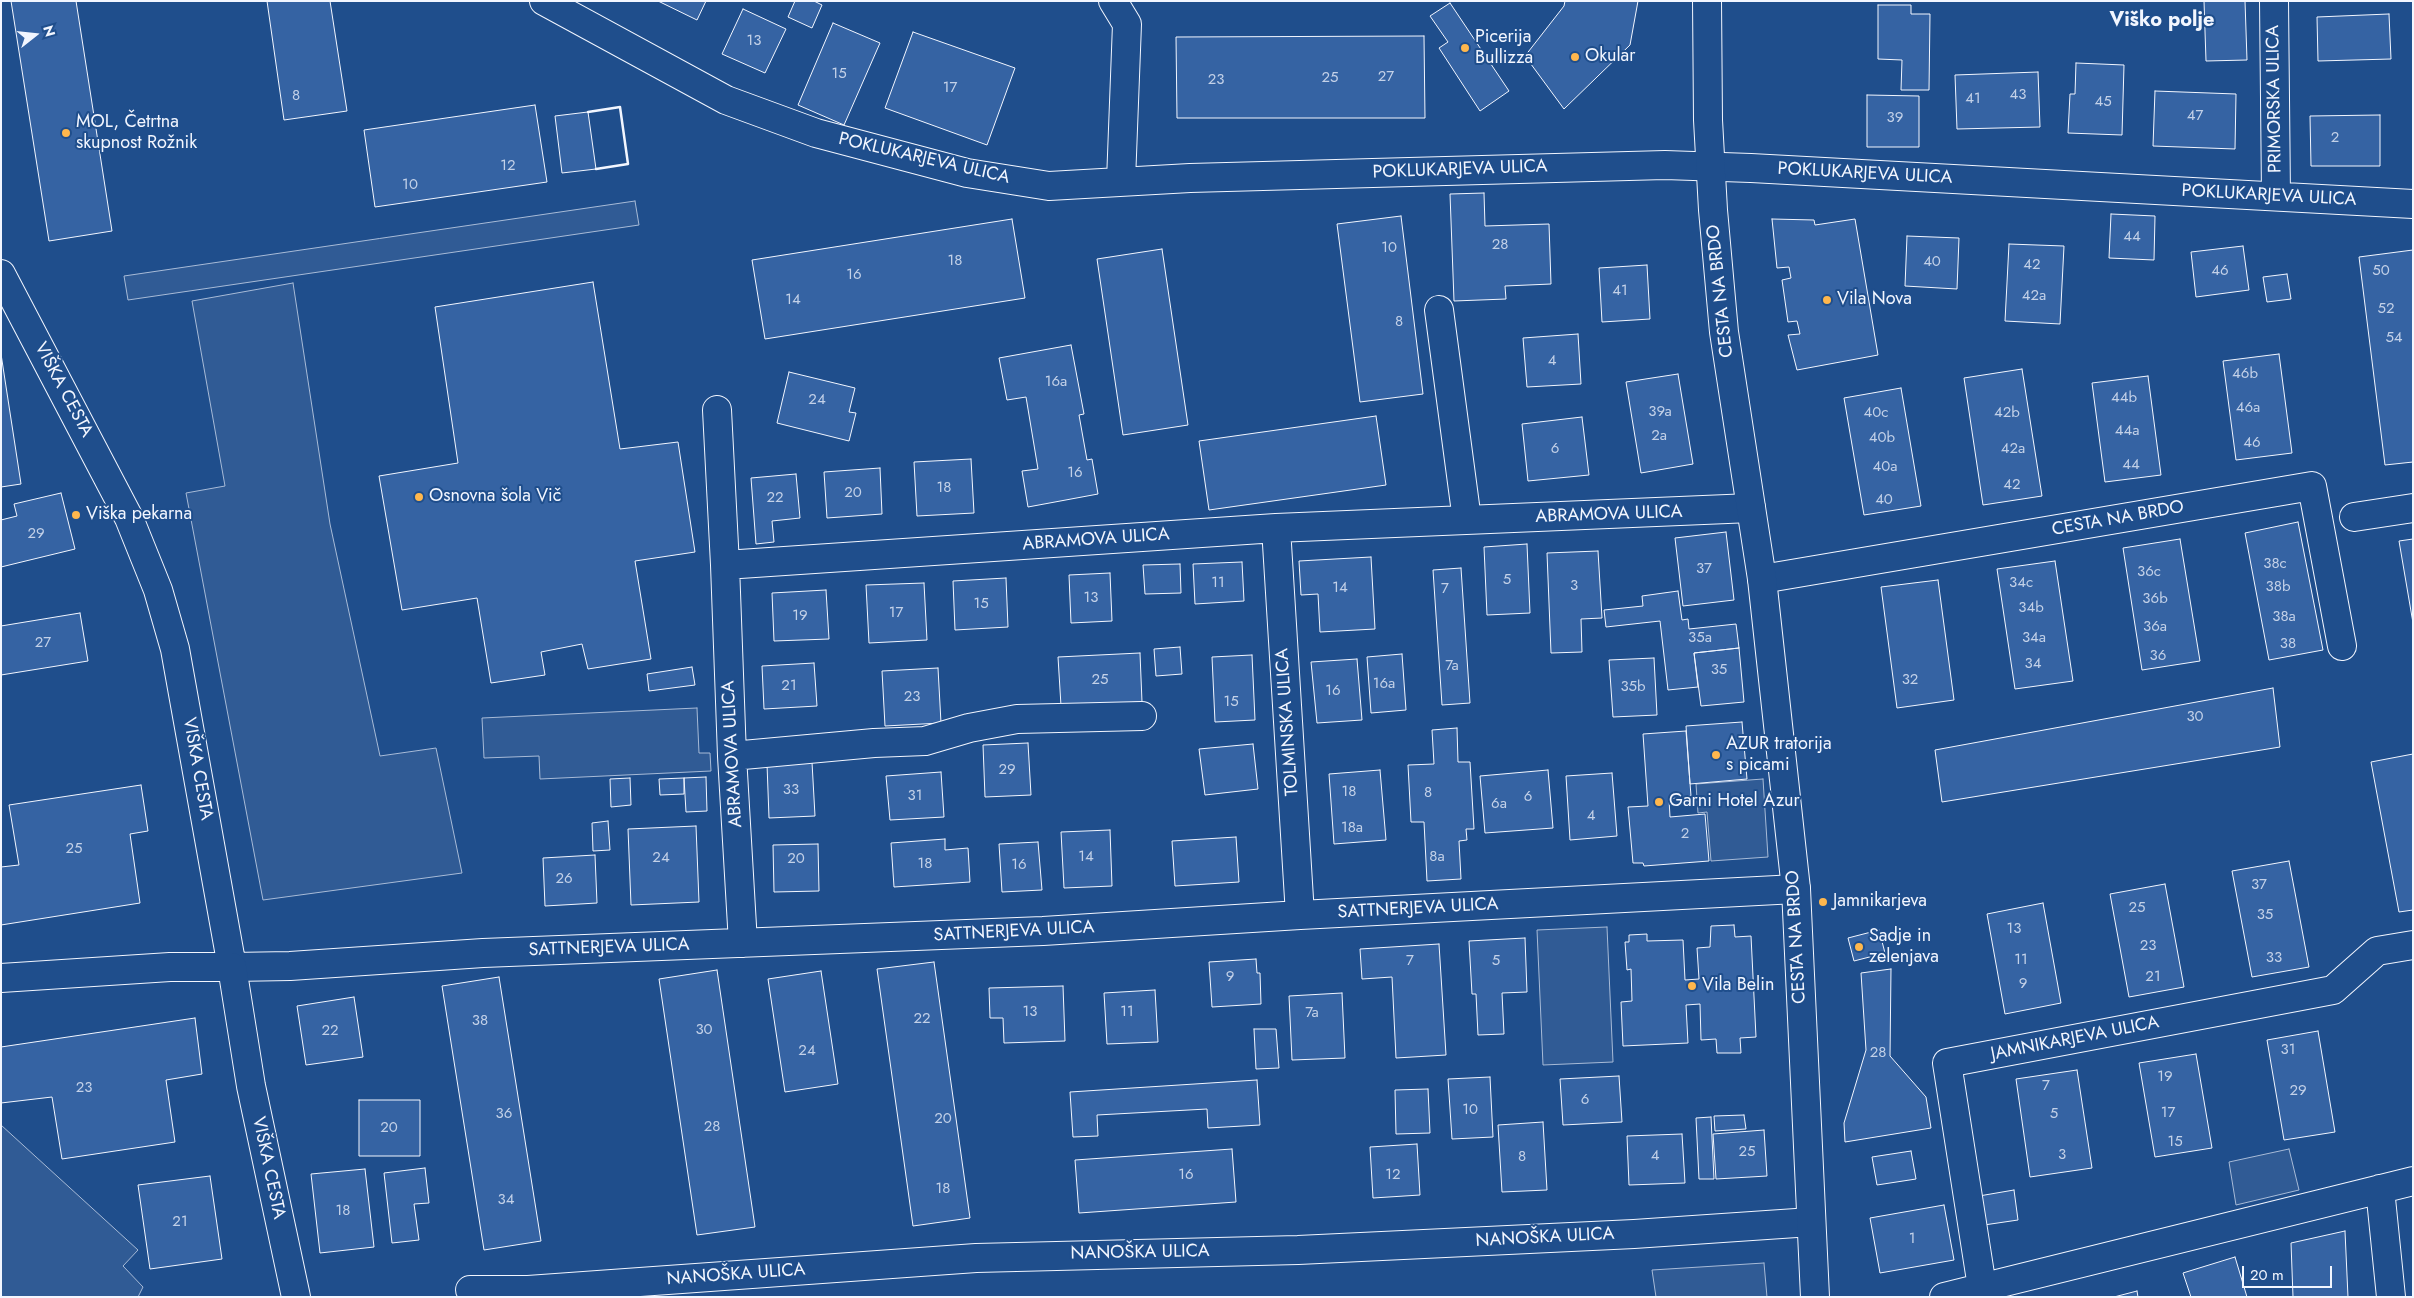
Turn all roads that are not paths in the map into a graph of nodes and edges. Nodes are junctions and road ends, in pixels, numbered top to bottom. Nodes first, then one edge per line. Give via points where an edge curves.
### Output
1 (544, 1) edge
2 (1113, 1) edge
3 (1708, 1) edge
4 (2274, 1) edge
5 (1711, 167) junction
6 (1121, 181) junction
7 (2276, 196) junction
8 (2413, 204) edge
9 (1, 274) edge
10 (1439, 310) dead end
11 (717, 410) dead end
12 (1751, 508) junction
13 (2413, 508) edge
14 (2354, 517) dead end
15 (1467, 520) junction
16 (1276, 528) junction
17 (725, 565) junction
18 (1762, 578) junction
19 (2342, 646) dead end
20 (1142, 716) dead end
21 (732, 756) junction
22 (1796, 889) junction
23 (1300, 915) junction
24 (743, 943) junction
25 (2413, 945) edge
26 (232, 967) junction
27 (1, 978) edge
28 (2413, 1182) edge
29 (2380, 1189) junction
30 (1811, 1222) junction
31 (1982, 1287) junction
32 (470, 1290) dead end
33 (296, 1297) edge
34 (1815, 1297) edge
35 (1944, 1297) edge
36 (2391, 1297) edge

1 - 6 street, POKLUKARJEVA ULICA via 726,100 816,134 967,173 1020,182 1049,186
2 - 6 street via 1127,24
3 - 5 street, CESTA NA BRDO
4 - 7 street, PRIMORSKA ULICA
5 - 6 street, POKLUKARJEVA ULICA via 1471,170
5 - 7 street, POKLUKARJEVA ULICA
5 - 12 street, CESTA NA BRDO via 1724,332
7 - 8 street, POKLUKARJEVA ULICA
9 - 26 street, VIŠKA CESTA via 130,518 158,590 175,649
10 - 15 street
11 - 17 street, ABRAMOVA ULICA
12 - 15 street, ABRAMOVA ULICA
12 - 18 street, CESTA NA BRDO
13 - 14 street
15 - 16 street, ABRAMOVA ULICA
16 - 17 street, ABRAMOVA ULICA
16 - 23 street, TOLMINSKA ULICA
17 - 21 street, ABRAMOVA ULICA
18 - 19 street, CESTA NA BRDO via 2312,486
18 - 22 street, CESTA NA BRDO
20 - 21 street via 1017,720 969,728 925,741
21 - 24 street, ABRAMOVA ULICA
22 - 23 street, SATTNERJEVA ULICA
22 - 30 street, CESTA NA BRDO
23 - 24 street, SATTNERJEVA ULICA via 1042,931
24 - 26 street, SATTNERJEVA ULICA
25 - 31 street, JAMNIKARJEVA ULICA via 2378,951 2333,990 1947,1063
26 - 27 street, SATTNERJEVA ULICA
26 - 33 street, VIŠKA CESTA via 251,1086
28 - 29 street
29 - 31 street
29 - 36 street
30 - 32 street, NANOŠKA ULICA via 1308,1249 976,1258 538,1289
30 - 34 street, CESTA NA BRDO
31 - 35 street

